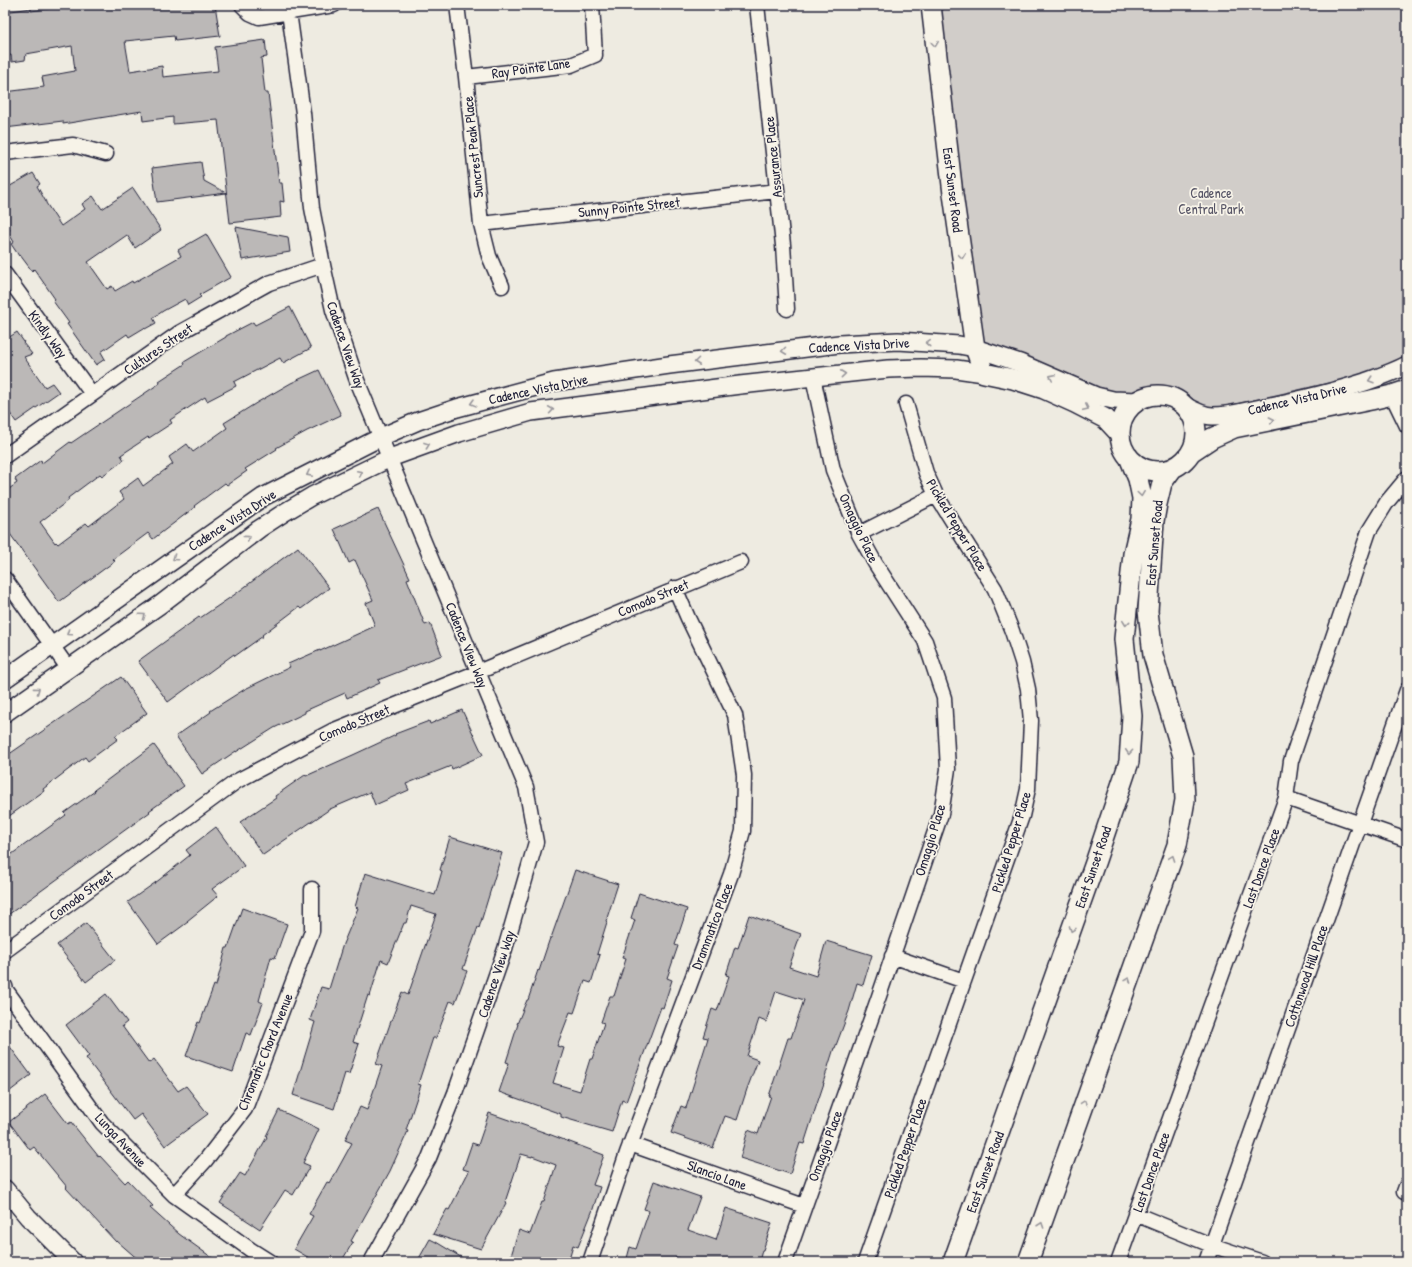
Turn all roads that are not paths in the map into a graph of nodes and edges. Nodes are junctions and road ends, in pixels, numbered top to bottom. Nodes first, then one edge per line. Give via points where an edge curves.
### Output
1 (242, 5) edge
2 (334, 5) edge
3 (457, 5) edge
4 (592, 5) edge
5 (757, 5) edge
6 (931, 5) edge
7 (289, 12) junction
8 (466, 76) junction
9 (5, 153) edge
10 (106, 154) dead end
11 (777, 191) junction
12 (481, 224) junction
13 (323, 265) junction
14 (5, 274) edge
15 (502, 286) dead end
16 (787, 309) dead end
17 (975, 348) junction
18 (1407, 365) edge
19 (984, 373) junction
20 (813, 377) junction
21 (1400, 392) edge
22 (92, 394) junction
23 (1137, 401) junction
24 (906, 404) dead end
25 (1185, 406) junction
26 (1407, 426) edge
27 (1120, 434) junction
28 (381, 438) junction
29 (1191, 452) junction
30 (5, 456) edge
31 (390, 458) junction
32 (1129, 458) junction
33 (1174, 468) junction
34 (1407, 478) edge
35 (936, 495) junction
36 (859, 534) junction
37 (741, 562) dead end
38 (5, 579) edge
39 (675, 588) junction
40 (52, 645) junction
41 (68, 668) junction
42 (478, 672) junction
43 (5, 679) edge
44 (1407, 690) edge
45 (5, 713) edge
46 (1286, 798) junction
47 (1360, 824) junction
48 (1407, 840) edge
49 (312, 889) dead end
50 (5, 951) edge
51 (892, 956) junction
52 (964, 981) junction
53 (5, 986) edge
54 (630, 1144) junction
55 (5, 1190) edge
56 (174, 1195) junction
57 (804, 1206) junction
58 (1136, 1214) junction
59 (1211, 1245) junction
60 (73, 1262) edge
61 (270, 1262) edge
62 (371, 1262) edge
63 (590, 1262) edge
64 (785, 1262) edge
65 (865, 1262) edge
66 (953, 1262) edge
67 (1028, 1262) edge
68 (1118, 1262) edge
69 (1206, 1262) edge
70 (1262, 1262) edge

1 - 7 street via 259,17
2 - 7 street
3 - 8 street, Suncrest Peak Place
4 - 8 street, Ray Pointe Lane via 595,55 571,65
5 - 11 street, Assurance Place
6 -> 17 main road, East Sunset Road via 953,194
7 - 13 street, Cadence View Way via 303,113 312,208
8 - 12 street, Suncrest Peak Place
9 - 10 street via 73,145
11 - 12 street, Sunny Pointe Street
11 - 16 street, Assurance Place
12 - 15 street, Suncrest Peak Place via 489,256
13 - 22 street, Cultures Street via 269,283 179,333
13 - 28 street, Cadence View Way via 333,310 356,378
14 - 22 street, Kindly Way
17 - 19 main road, East Sunset Road
23 -> 17 street, Cadence Vista Drive via 1096,396 1020,363
17 -> 28 street, Cadence Vista Drive via 898,341 839,344 554,382 457,408 418,421
18 -> 25 street, Cadence Vista Drive via 1345,388 1288,403 1225,415 1204,415
20 -> 19 street, Cadence Vista Drive via 921,368
19 -> 27 main road, Cadence Vista Drive via 1026,383 1075,403 1106,419
31 -> 20 street, Cadence Vista Drive via 459,433 531,412
20 - 36 street, Omaggio Place via 832,470
21 - 26 street
29 -> 21 main road, Cadence Vista Drive via 1234,428
22 - 30 street, Cultures Street
23 - 25 main road via 1149,396 1162,395 1174,398
23 - 27 main road via 1128,409 1122,421
24 - 35 street, Pickled Pepper Place via 926,473
25 - 29 main road via 1196,428 1196,440
27 - 32 main road via 1122,446
28 - 31 street, Cadence View Way
28 -> 40 street, Cadence Vista Drive via 263,497
29 - 33 main road
41 -> 31 street, Cadence Vista Drive via 161,604 259,529 312,496
31 - 42 street, Cadence View Way
32 - 33 main road via 1138,466 1149,470 1162,471
32 -> 66 main road, East Sunset Road via 1138,479 1142,498 1142,519 1134,554 1124,639 1132,716 1129,762
67 -> 33 main road, East Sunset Road via 1177,845 1185,800 1183,756 1153,655 1148,611 1158,498 1162,483
34 - 46 street, Last Dance Place via 1387,502 1369,531 1291,761
35 - 36 street
35 - 52 street, Pickled Pepper Place via 995,589 1022,662 1031,721 1028,789 1022,816
36 - 51 street, Omaggio Place via 925,641 944,698 948,769 940,814
37 - 39 street, Comodo Street
38 - 40 street
39 - 42 street, Comodo Street
39 - 54 street, Drammatico Place via 735,715 744,775 743,831 731,874
40 - 41 street
40 - 43 street, Cadence Vista Drive
45 -> 41 street, Cadence Vista Drive
42 - 50 street, Comodo Street via 332,731 236,781
42 - 62 street, Cadence View Way via 526,788 536,842 505,949 455,1093 429,1158
44 - 47 street, Cottonwood Hill Place
46 - 47 street
46 - 58 street, Last Dance Place
47 - 48 street
47 - 59 street, Cottonwood Hill Place
49 - 56 street, Chromatic Chord Avenue via 312,931 245,1109 205,1161
51 - 52 street
51 - 57 street, Omaggio Place
52 - 65 street, Pickled Pepper Place
53 - 56 street, Lunga Avenue via 102,1123
54 - 57 street, Slancio Lane
54 - 63 street, Drammatico Place
55 - 60 street
56 - 61 street, Lunga Avenue
57 - 64 street, Omaggio Place
58 - 59 street
58 - 68 street, Last Dance Place
59 - 69 street, Cottonwood Hill Place
59 - 70 street

